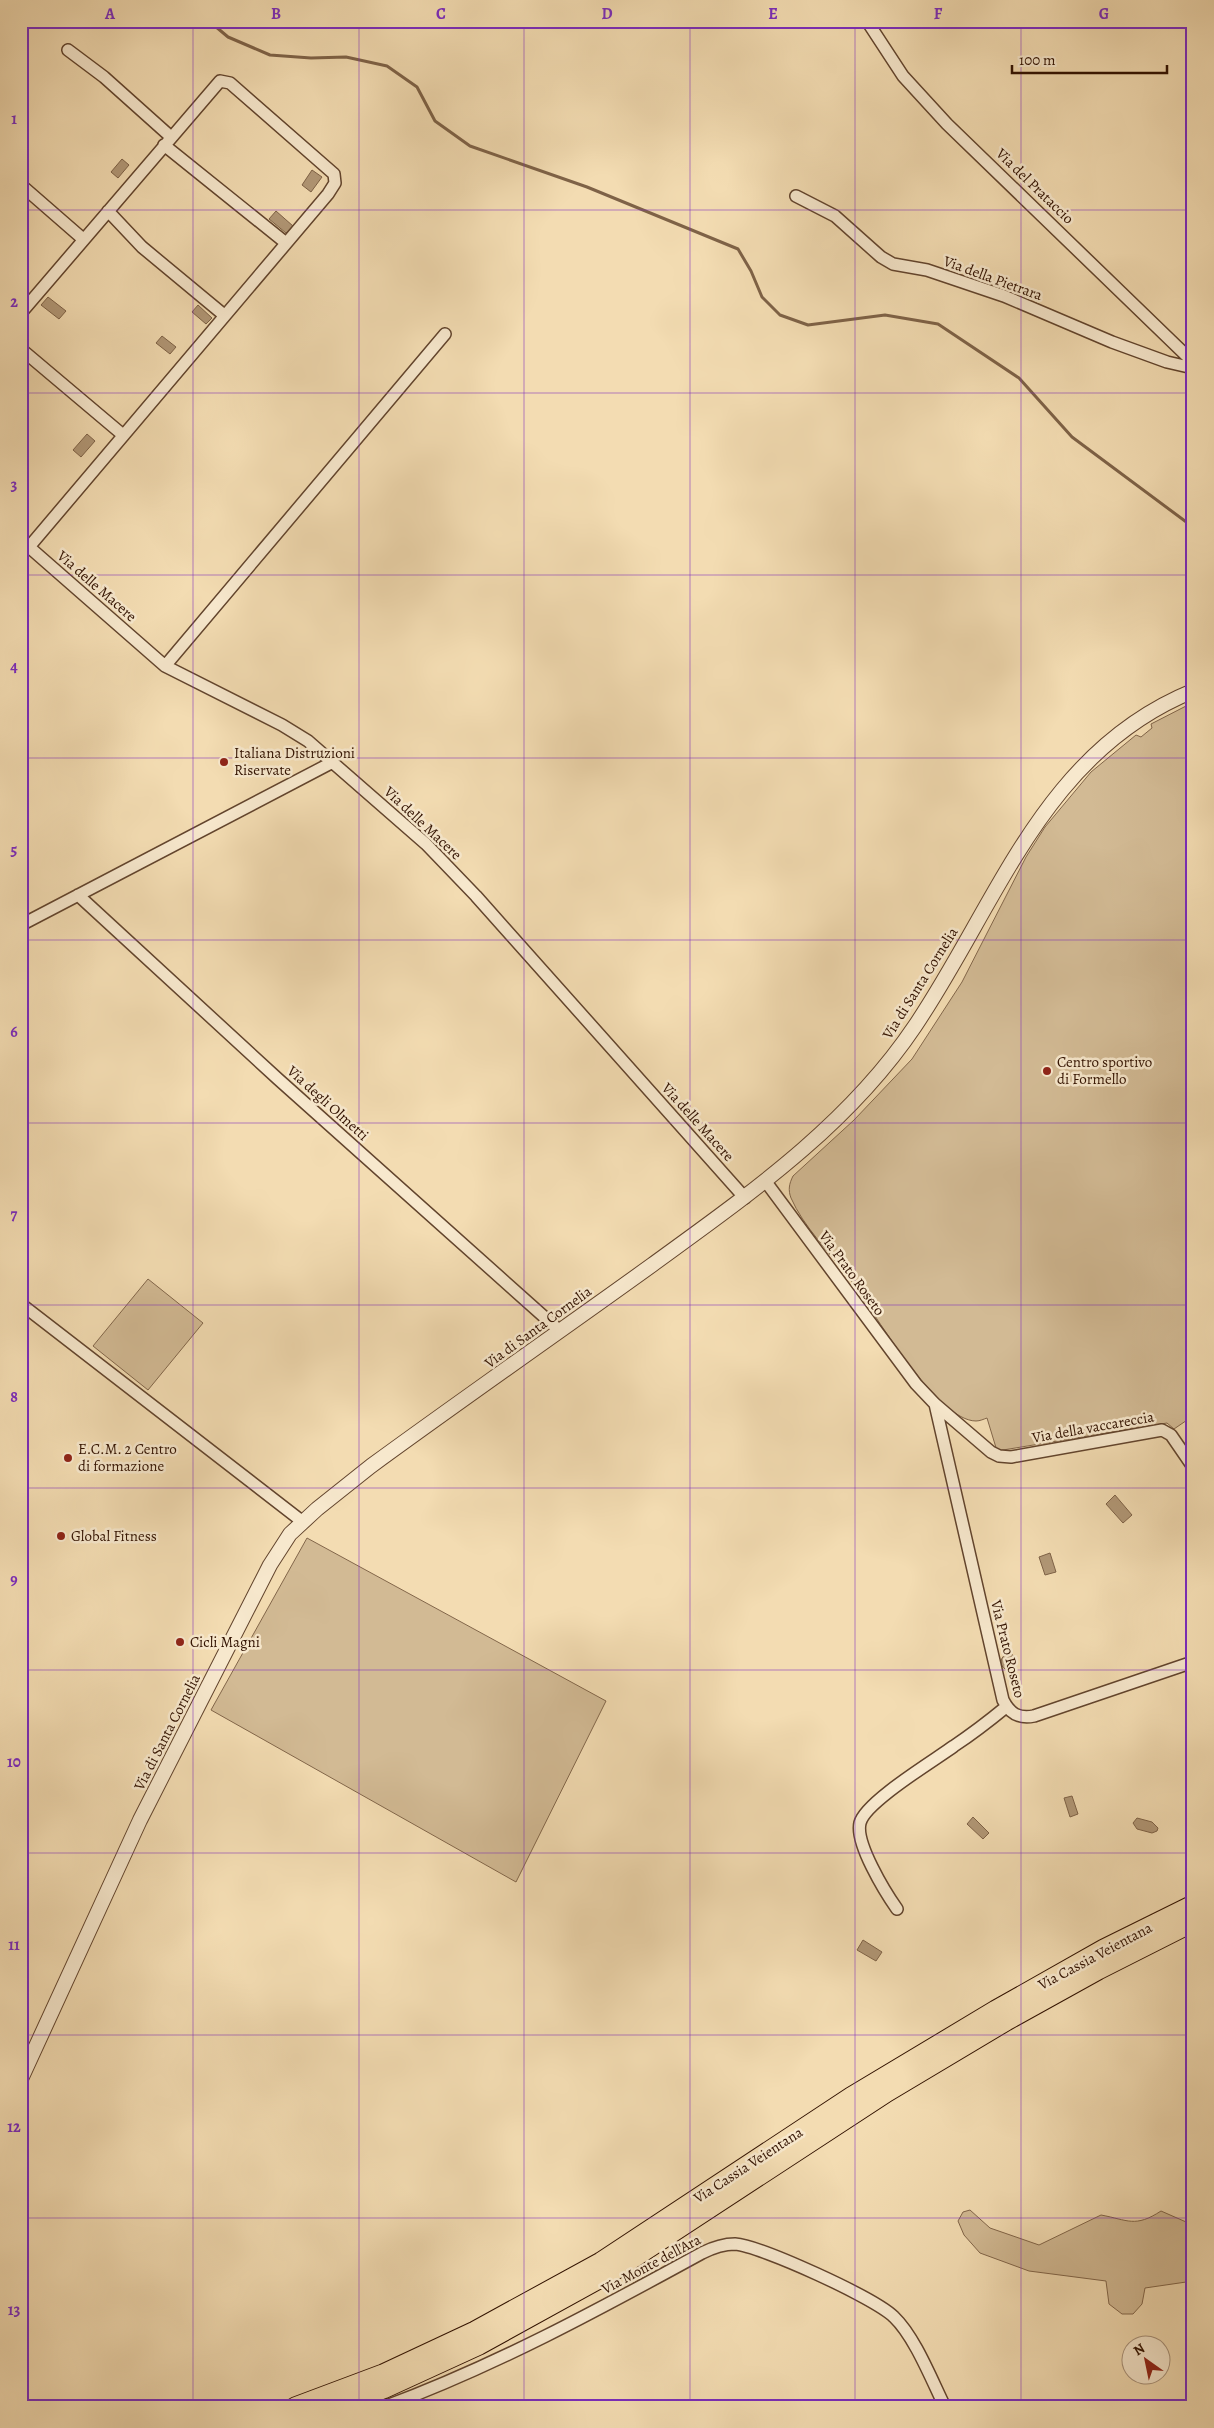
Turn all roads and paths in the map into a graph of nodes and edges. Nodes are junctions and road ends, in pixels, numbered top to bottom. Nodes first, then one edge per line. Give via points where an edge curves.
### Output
1 (867, 21) edge
2 (68, 50) dead end
3 (168, 141) junction
4 (21, 185) edge
5 (796, 196) dead end
6 (108, 211) junction
7 (84, 239) junction
8 (286, 243) junction
9 (21, 313) edge
10 (224, 315) junction
11 (445, 334) dead end
12 (21, 349) edge
13 (1193, 362) edge
14 (1193, 368) edge
15 (123, 435) junction
16 (25, 543) edge
17 (166, 666) junction
18 (1193, 691) edge
19 (333, 762) junction
20 (78, 895) junction
21 (21, 925) edge
22 (766, 1182) junction
23 (745, 1198) junction
24 (21, 1304) edge
25 (560, 1331) junction
26 (935, 1404) junction
27 (984, 1445) joint
28 (1193, 1467) edge
29 (303, 1522) junction
30 (1193, 1662) edge
31 (1006, 1707) junction
32 (1193, 1906) edge
33 (898, 1909) dead end
34 (1193, 1922) edge
35 (21, 2079) edge
36 (295, 2407) edge
37 (338, 2407) edge
38 (384, 2407) edge
39 (945, 2407) edge

1 - 13 street, Via del Prataccio via 903,76 948,124
2 - 3 street via 104,77
3 - 6 street
3 - 8 street
3 - 8 street via 215,84 224,80 330,170 335,178 331,190
4 - 7 street
5 - 14 street, Via della Pietrara via 835,216 893,264 927,270 1004,296 1112,342
6 - 7 street
6 - 10 street via 142,247
7 - 9 street
8 - 10 street
10 - 15 street
11 - 17 street
12 - 15 street
15 - 16 street
16 - 17 street, Via delle Macere
17 - 19 street, Via delle Macere via 282,725
18 - 22 street, Via di Santa Cornelia via 1122,732 1090,758 1062,788 1012,858 949,971 903,1044 830,1125
19 - 20 street
19 - 23 street, Via delle Macere via 459,877
20 - 21 street
20 - 25 street, Via degli Olmetti
22 - 23 street, Via di Santa Cornelia
22 - 26 street, Via Prato Roseto via 904,1369
23 - 25 street, Via di Santa Cornelia
24 - 29 street
25 - 29 street, Via di Santa Cornelia via 376,1463
26 - 27 street, Via Prato Roseto
26 - 31 street, Via Prato Roseto
27 - 28 street, Via della vaccareccia via 995,1454 1011,1457 1162,1430 1171,1435
29 - 35 street, Via di Santa Cornelia via 290,1534 270,1565 148,1803
30 - 31 street, Via Prato Roseto via 1034,1716 1020,1717
31 - 33 street via 894,1789 862,1817 861,1839 884,1890
32 - 36 highway, Via Cassia Veientana via 1104,1949 915,2058 601,2262 475,2331 382,2374
34 - 37 highway, Via Cassia Veientana via 1098,1970 904,2082 615,2270 479,2345
38 - 39 street, Via Monte dell'Ara via 484,2366 576,2322 702,2253 733,2244 763,2252 865,2297 894,2316 905,2330

